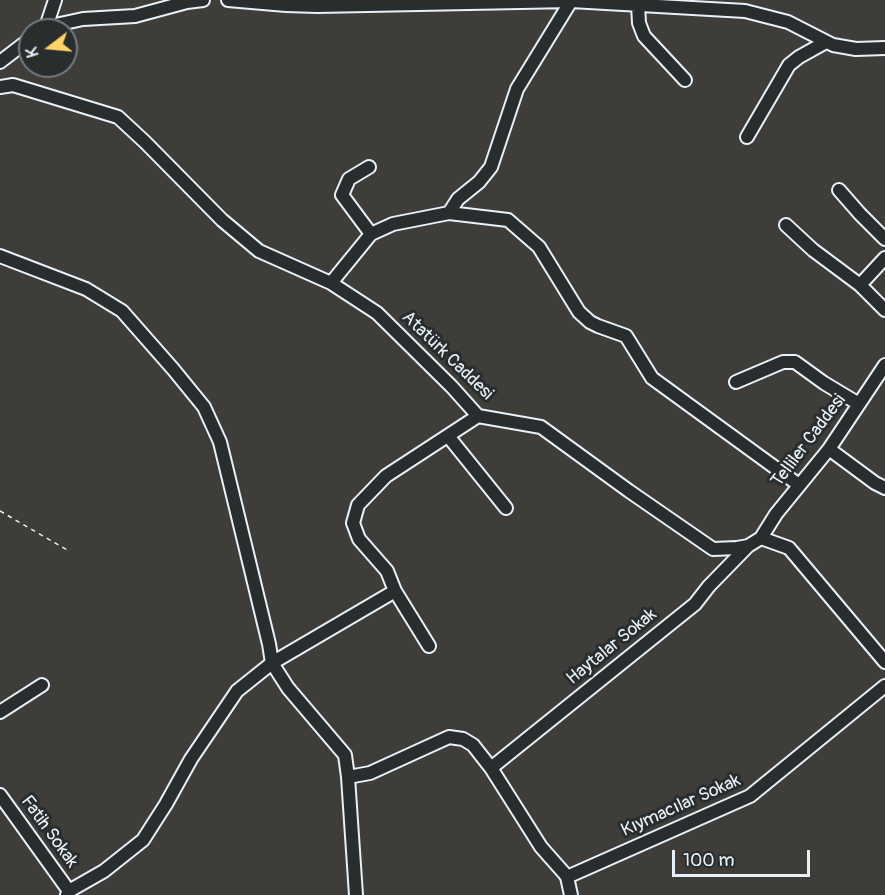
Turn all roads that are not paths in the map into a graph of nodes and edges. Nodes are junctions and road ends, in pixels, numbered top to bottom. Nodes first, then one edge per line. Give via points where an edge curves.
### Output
1 (55, 0) edge
2 (203, 0) edge
3 (228, 0) edge
4 (572, 1) edge
5 (638, 5) junction
6 (48, 18) edge
7 (78, 20) edge
8 (826, 42) junction
9 (18, 48) edge
10 (885, 48) edge
11 (0, 62) edge
12 (685, 80) dead end
13 (0, 87) edge
14 (747, 137) dead end
15 (369, 167) dead end
16 (839, 190) dead end
17 (449, 213) junction
18 (786, 225) dead end
19 (371, 234) junction
20 (885, 239) edge
21 (0, 256) edge
22 (885, 258) edge
23 (331, 283) junction
24 (860, 285) junction
25 (885, 310) edge
26 (885, 365) edge
27 (736, 382) dead end
28 (860, 404) junction
29 (478, 416) junction
30 (448, 436) junction
31 (829, 449) junction
32 (799, 485) junction
33 (885, 489) edge
34 (506, 508) dead end
35 (761, 537) junction
36 (748, 546) junction
37 (395, 591) junction
38 (429, 646) dead end
39 (885, 662) edge
40 (272, 663) junction
41 (42, 685) dead end
42 (885, 687) edge
43 (0, 712) edge
44 (491, 768) junction
45 (348, 777) junction
46 (0, 795) edge
47 (567, 877) junction
48 (68, 893) edge
49 (356, 895) edge
50 (571, 895) edge

1 - 6 street
2 - 7 street via 135,16
3 - 4 street via 317,6
4 - 5 street
4 - 17 street via 517,89 491,167
5 - 8 street via 745,11 788,22
5 - 12 street via 644,36
8 - 10 street via 856,49
8 - 14 street via 789,65
9 - 11 street
13 - 23 street, Atatürk Caddesi via 13,86 118,117 222,220 259,251
15 - 19 street via 349,178 342,195
16 - 20 street
17 - 19 street via 393,224
17 - 32 street via 508,220 539,247 579,312 590,322 626,336 652,378
18 - 24 street
19 - 23 street
21 - 40 street via 86,289 122,311 204,407 220,442
22 - 24 street
23 - 29 street, Atatürk Caddesi via 377,313
24 - 25 street
26 - 28 street, Telliler Caddesi
27 - 28 street via 783,362 795,362
28 - 31 street, Telliler Caddesi
29 - 30 street
29 - 36 street, Atatürk Caddesi via 541,427 713,549
30 - 34 street
30 - 37 street via 386,476 358,505 353,523 387,571
31 - 32 street, Telliler Caddesi
31 - 33 street
32 - 35 street, Telliler Caddesi
35 - 36 street, Atatürk Caddesi
35 - 39 street via 789,548
36 - 44 street, Haytalar Sokak via 695,604
37 - 38 street
37 - 40 street
40 - 45 street via 345,756
40 - 48 street via 237,691 142,840 104,871
41 - 43 street
42 - 47 street, Kıymacılar Sokak via 750,796
44 - 45 street via 473,745 449,737 370,773
44 - 47 street via 541,847
45 - 49 street
46 - 48 street, Fatih Sokak
47 - 50 street

